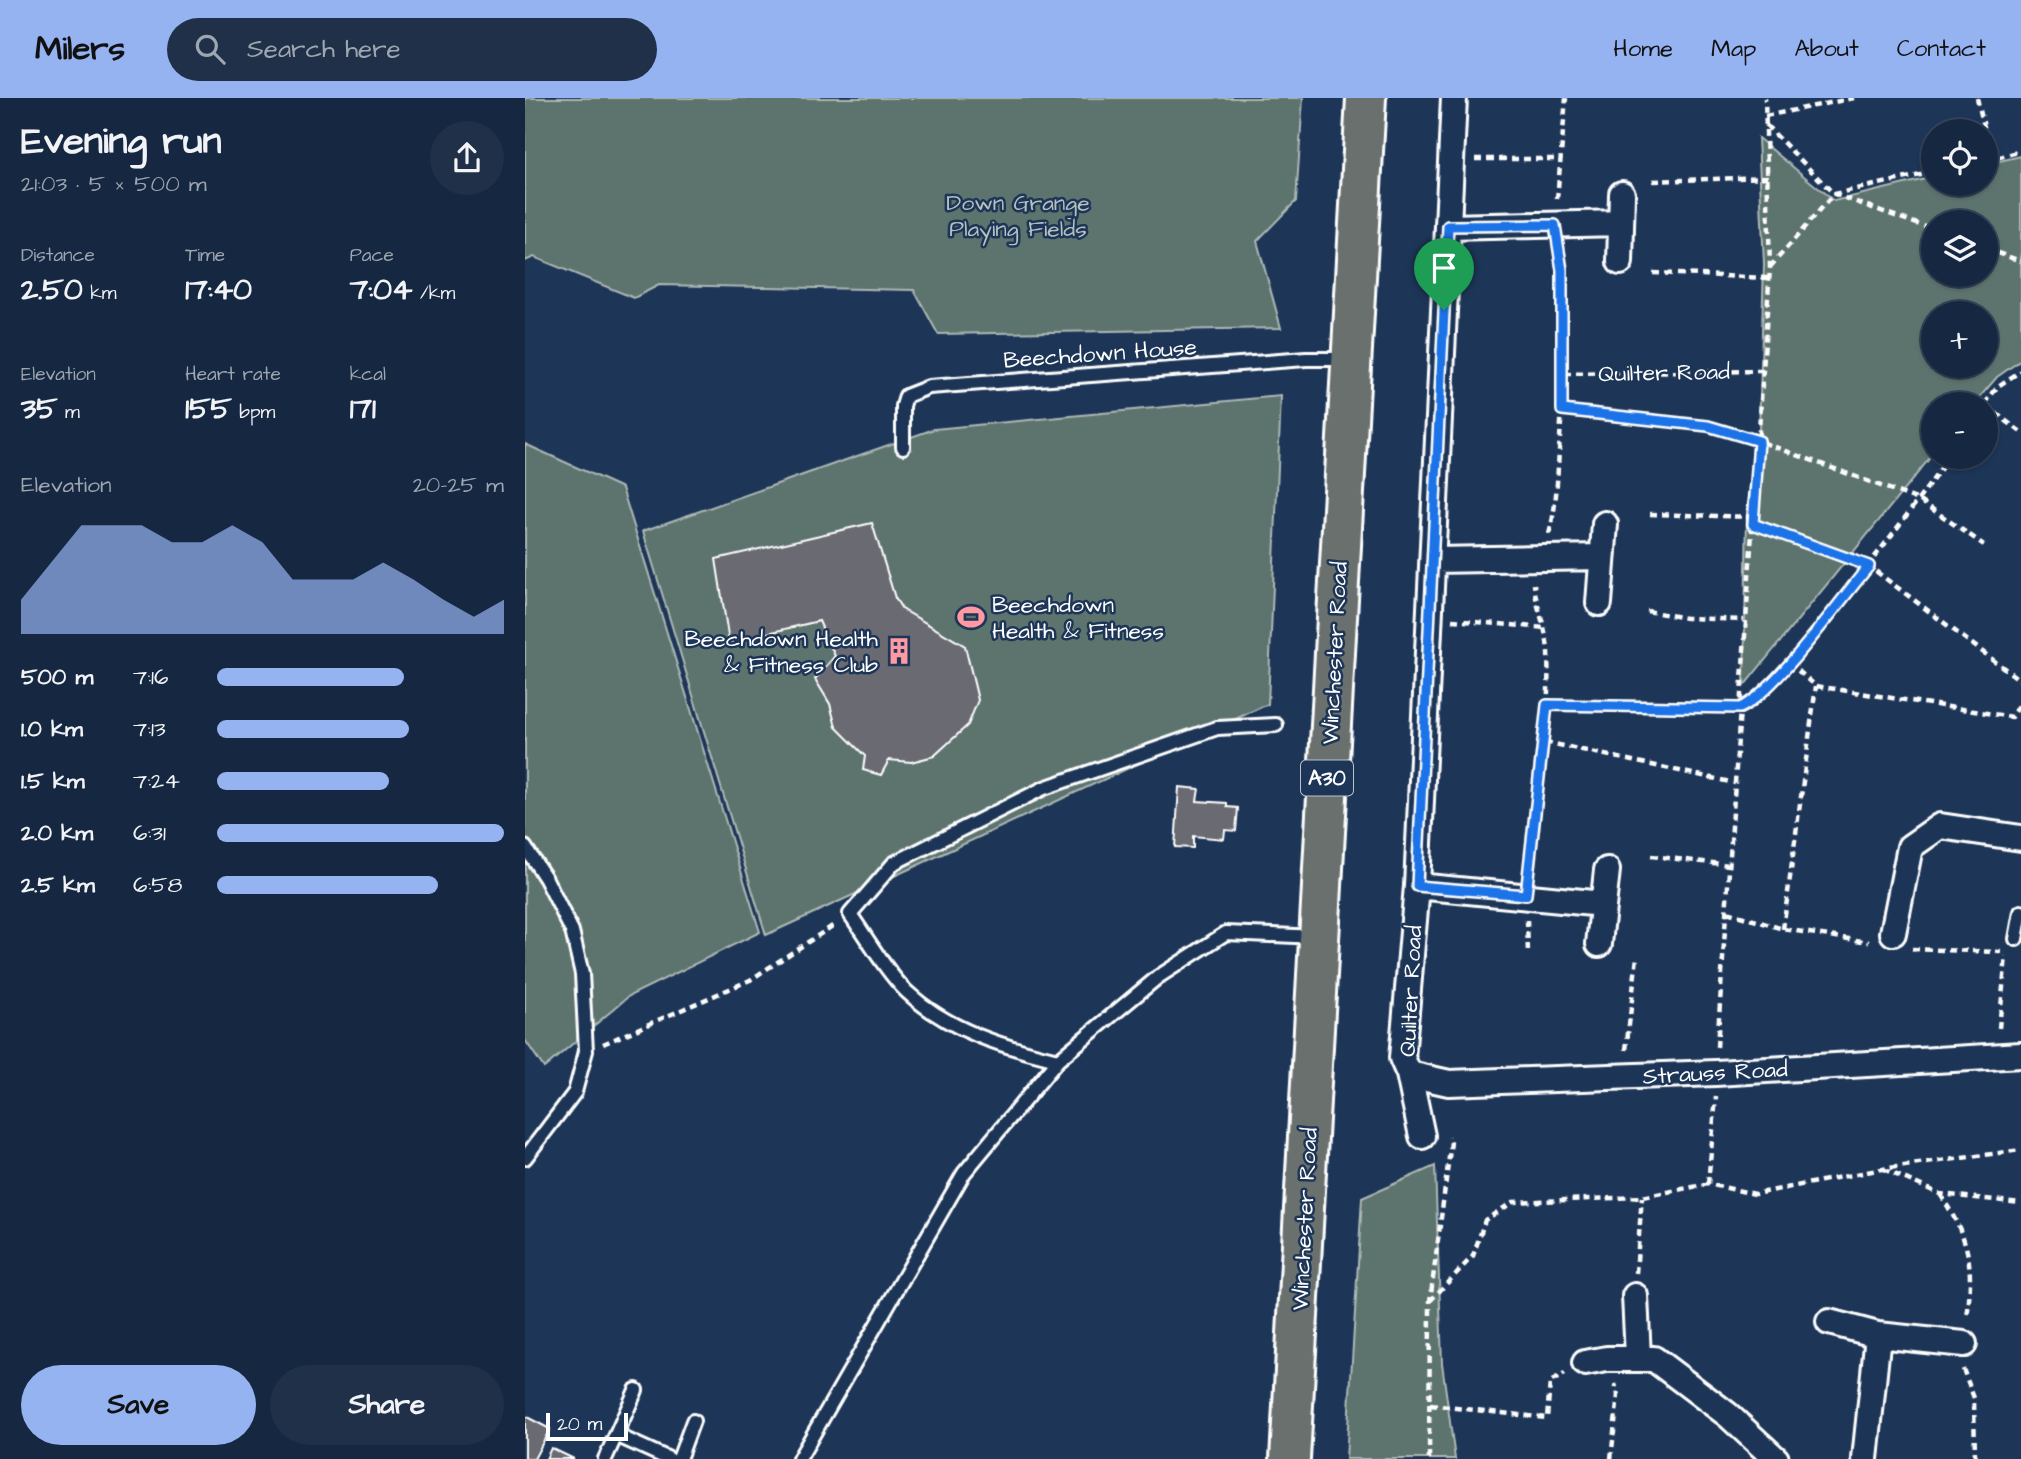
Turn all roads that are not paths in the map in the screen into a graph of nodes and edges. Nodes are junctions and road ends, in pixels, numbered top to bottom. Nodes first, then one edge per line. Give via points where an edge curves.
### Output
1 (1366, 98) edge
2 (1454, 98) edge
3 (1622, 194) dead end
4 (1621, 223) junction
5 (1448, 226) junction
6 (1620, 262) dead end
7 (1351, 359) junction
8 (903, 447) dead end
9 (1605, 524) dead end
10 (1602, 557) junction
11 (1433, 560) junction
12 (1599, 603) dead end
13 (1276, 725) dead end
14 (2021, 838) edge
15 (525, 847) edge
16 (1607, 870) dead end
17 (1417, 886) junction
18 (1603, 904) junction
19 (2021, 912) edge
20 (1320, 937) junction
21 (2016, 939) dead end
22 (1892, 941) road end
23 (1599, 944) dead end
24 (2021, 1055) edge
25 (1058, 1060) junction
26 (1409, 1074) junction
27 (1433, 1134) road end
28 (525, 1158) edge
29 (1635, 1296) road end
30 (1829, 1322) dead end
31 (1878, 1335) junction
32 (1964, 1344) dead end
33 (1638, 1357) junction
34 (1596, 1361) road end
35 (636, 1390) dead end
36 (693, 1421) dead end
37 (616, 1435) junction
38 (605, 1459) edge
39 (669, 1459) edge
40 (679, 1459) edge
41 (799, 1459) edge
42 (1290, 1459) edge
43 (1776, 1459) edge
44 (1865, 1459) edge

1 - 7 main road, Winchester Road / A30
2 - 5 street, Quilter Road
3 - 4 street
4 - 5 street
4 - 6 street
5 - 11 street, Quilter Road
7 - 8 lane, Beechdown House via 929,387 907,396
7 - 20 main road, Winchester Road / A30
9 - 10 street
10 - 11 street
10 - 12 street
11 - 17 street, Quilter Road
13 - 25 lane via 1217,728 1044,788 894,863 850,914 907,992 941,1016 1002,1046
14 - 22 street via 1940,826 1910,848
15 - 28 lane via 572,931 582,974 586,1051 575,1092
16 - 18 street
17 - 18 street
17 - 26 street, Quilter Road via 1402,1058
18 - 23 street
19 - 21 lane
20 - 25 lane via 1226,933 1158,977
20 - 42 main road, Winchester Road / A30
24 - 26 street, Strauss Road via 1449,1083
25 - 41 lane via 964,1173
26 - 27 street, Quilter Road
29 - 33 street
30 - 31 street
31 - 32 street
31 - 44 street
33 - 34 street
33 - 43 street via 1654,1359 1728,1415
35 - 37 lane
36 - 40 lane
37 - 38 lane
37 - 39 lane

